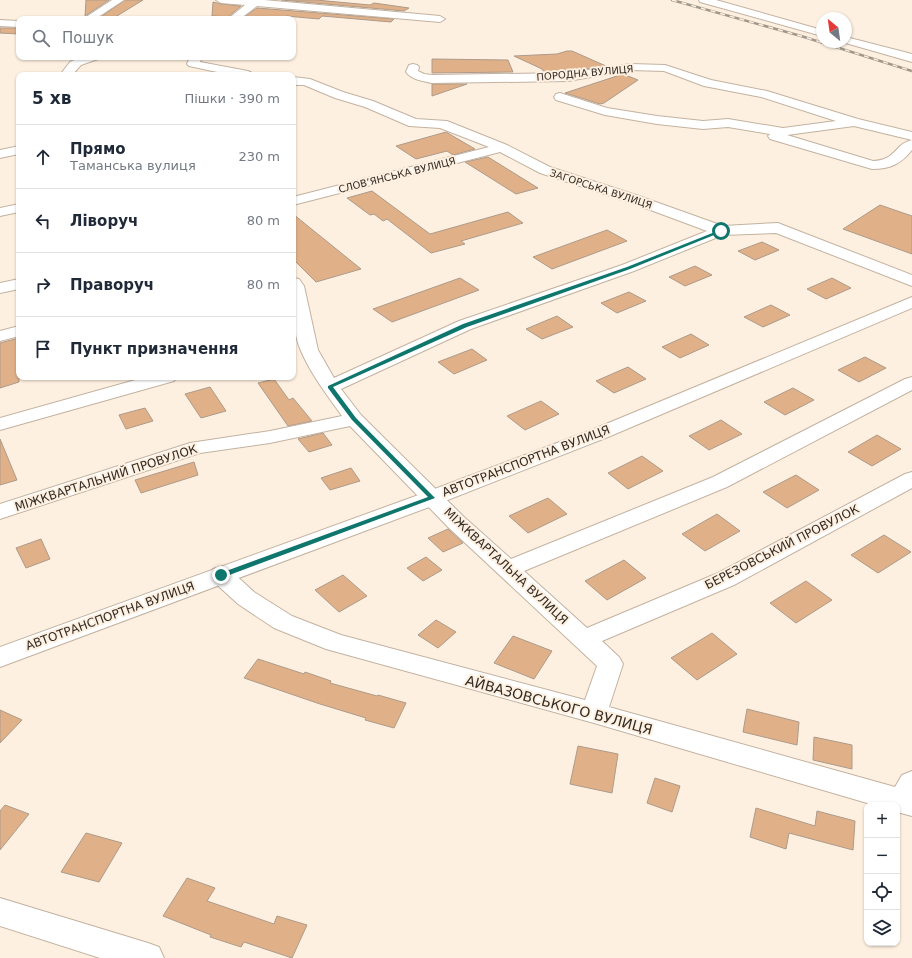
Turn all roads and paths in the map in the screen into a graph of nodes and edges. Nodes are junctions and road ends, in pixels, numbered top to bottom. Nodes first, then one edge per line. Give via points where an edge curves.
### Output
1 (119, 0) edge
2 (221, 0) edge
3 (362, 0) edge
4 (704, 0) edge
5 (258, 1) edge
6 (350, 10) junction
7 (93, 16) edge
8 (237, 16) edge
9 (440, 19) dead end
10 (0, 22) edge
11 (16, 24) edge
12 (816, 31) edge
13 (852, 42) edge
14 (912, 58) edge
15 (84, 60) edge
16 (195, 60) edge
17 (413, 66) dead end
18 (67, 72) edge
19 (233, 72) edge
20 (296, 81) edge
21 (560, 97) dead end
22 (854, 122) junction
23 (728, 123) junction
24 (912, 136) edge
25 (912, 144) edge
26 (502, 148) junction
27 (16, 151) edge
28 (0, 154) edge
29 (296, 200) edge
30 (16, 209) edge
31 (0, 212) edge
32 (721, 231) junction
33 (912, 281) edge
34 (16, 285) edge
35 (296, 286) edge
36 (0, 288) edge
37 (912, 302) edge
38 (16, 332) edge
39 (0, 336) edge
40 (301, 351) edge
41 (156, 380) edge
42 (912, 383) edge
43 (330, 387) junction
44 (354, 419) junction
45 (0, 424) edge
46 (912, 480) edge
47 (432, 498) junction
48 (0, 512) edge
49 (508, 570) junction
50 (221, 575) junction
51 (584, 639) junction
52 (0, 657) edge
53 (594, 714) junction
54 (909, 796) edge
55 (0, 912) edge
56 (148, 958) edge

1 - 7 street
2 - 5 street
3 - 6 street
4 - 12 main road
5 - 6 street
5 - 8 street
6 - 9 street
10 - 11 street
13 - 14 main road
15 - 18 street via 75,63
16 - 19 street via 193,64
17 - 22 street, ПОРОДНА ВУЛИЦЯ via 412,72 421,77 464,79 568,76 631,67 664,68 708,83 763,94
20 - 26 street, ЗАГОРСЬКА ВУЛИЦЯ via 306,82 414,122 442,124
21 - 23 street, ПОРОДНА ВУЛИЦЯ via 605,110 657,120 703,125
22 - 23 street, ПОРОДНА ВУЛИЦЯ via 783,132
22 - 24 street, ПОРОДНА ВУЛИЦЯ
23 - 25 street via 872,165 886,165
26 - 29 street, СЛОВ’ЯНСЬКА ВУЛИЦЯ
26 - 32 street, ЗАГОРСЬКА ВУЛИЦЯ via 544,170
27 - 28 street
30 - 31 street
32 - 33 street, ЗАГОРСЬКА ВУЛИЦЯ via 778,228
32 - 43 street via 628,268 465,326
34 - 36 street
35 - 40 street, МІЖКВАРТАЛЬНА ВУЛИЦЯ
37 - 47 main road, АВТОТРАНСПОРТНА ВУЛИЦЯ via 601,433
38 - 39 street
40 - 43 street, МІЖКВАРТАЛЬНА ВУЛИЦЯ
41 - 45 street
42 - 49 street via 720,482
43 - 44 street, МІЖКВАРТАЛЬНА ВУЛИЦЯ
44 - 47 street, МІЖКВАРТАЛЬНА ВУЛИЦЯ
44 - 48 street, МІЖКВАРТАЛЬНИЙ ПРОВУЛОК via 270,437 197,447
46 - 51 street, БЕРЕЗОВСЬКИЙ ПРОВУЛОК via 726,579
47 - 49 street, МІЖКВАРТАЛЬНА ВУЛИЦЯ
47 - 50 main road, АВТОТРАНСПОРТНА ВУЛИЦЯ
49 - 51 street, МІЖКВАРТАЛЬНА ВУЛИЦЯ
50 - 52 main road, АВТОТРАНСПОРТНА ВУЛИЦЯ
50 - 53 street, АЙВАЗОВСЬКОГО ВУЛИЦЯ via 246,598 283,622 335,643
51 - 53 street, МІЖКВАРТАЛЬНА ВУЛИЦЯ via 610,664
53 - 54 street, АЙВАЗОВСЬКОГО ВУЛИЦЯ
55 - 56 street

